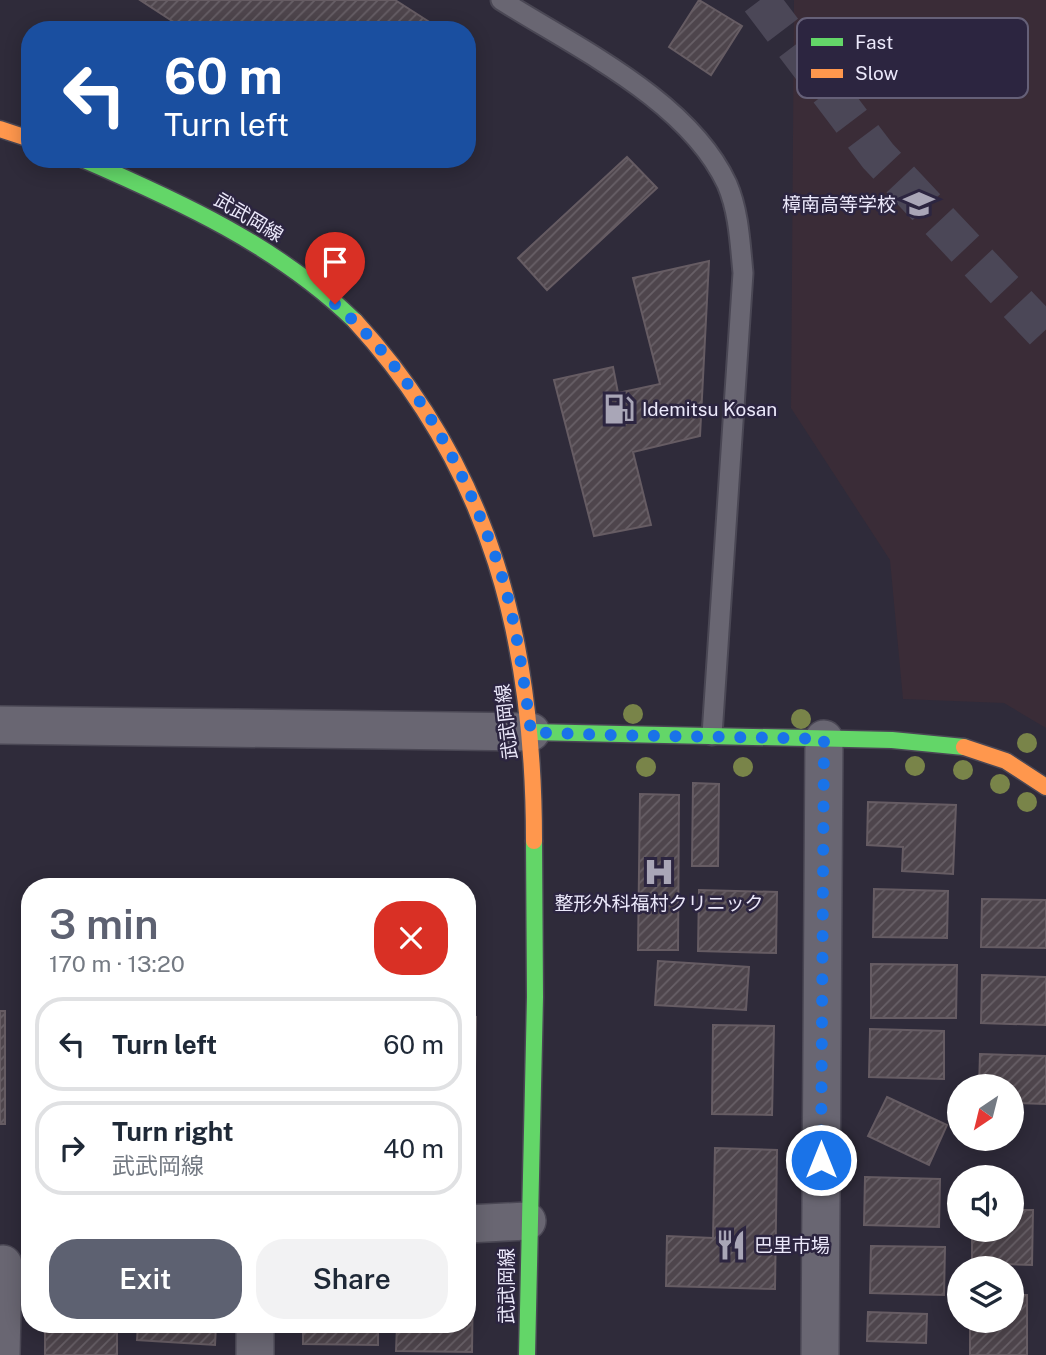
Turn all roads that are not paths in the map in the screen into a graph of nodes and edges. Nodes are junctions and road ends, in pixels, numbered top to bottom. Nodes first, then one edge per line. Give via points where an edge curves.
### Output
1 (501, 0) edge
2 (0, 129) edge
3 (21, 136) edge
4 (102, 168) edge
5 (0, 725) edge
6 (531, 732) junction
7 (712, 735) junction
8 (824, 739) junction
9 (1046, 787) edge
10 (527, 1221) junction
11 (476, 1224) edge
12 (11, 1264) edge
13 (255, 1333) edge
14 (1, 1355) edge
15 (255, 1355) edge
16 (527, 1355) edge
17 (820, 1355) edge

1 - 7 lane via 676,115 707,151 727,185 735,212 743,274
2 - 3 street
4 - 6 street, 武武岡線 via 235,230 275,256 355,321 396,369 435,424 498,564 519,652
5 - 6 street
6 - 7 street
6 - 10 street, 武武岡線 via 538,989
7 - 8 street
8 - 9 street via 963,746 1003,759
8 - 17 street
10 - 11 street
10 - 16 street, 武武岡線
12 - 14 street
13 - 15 street

